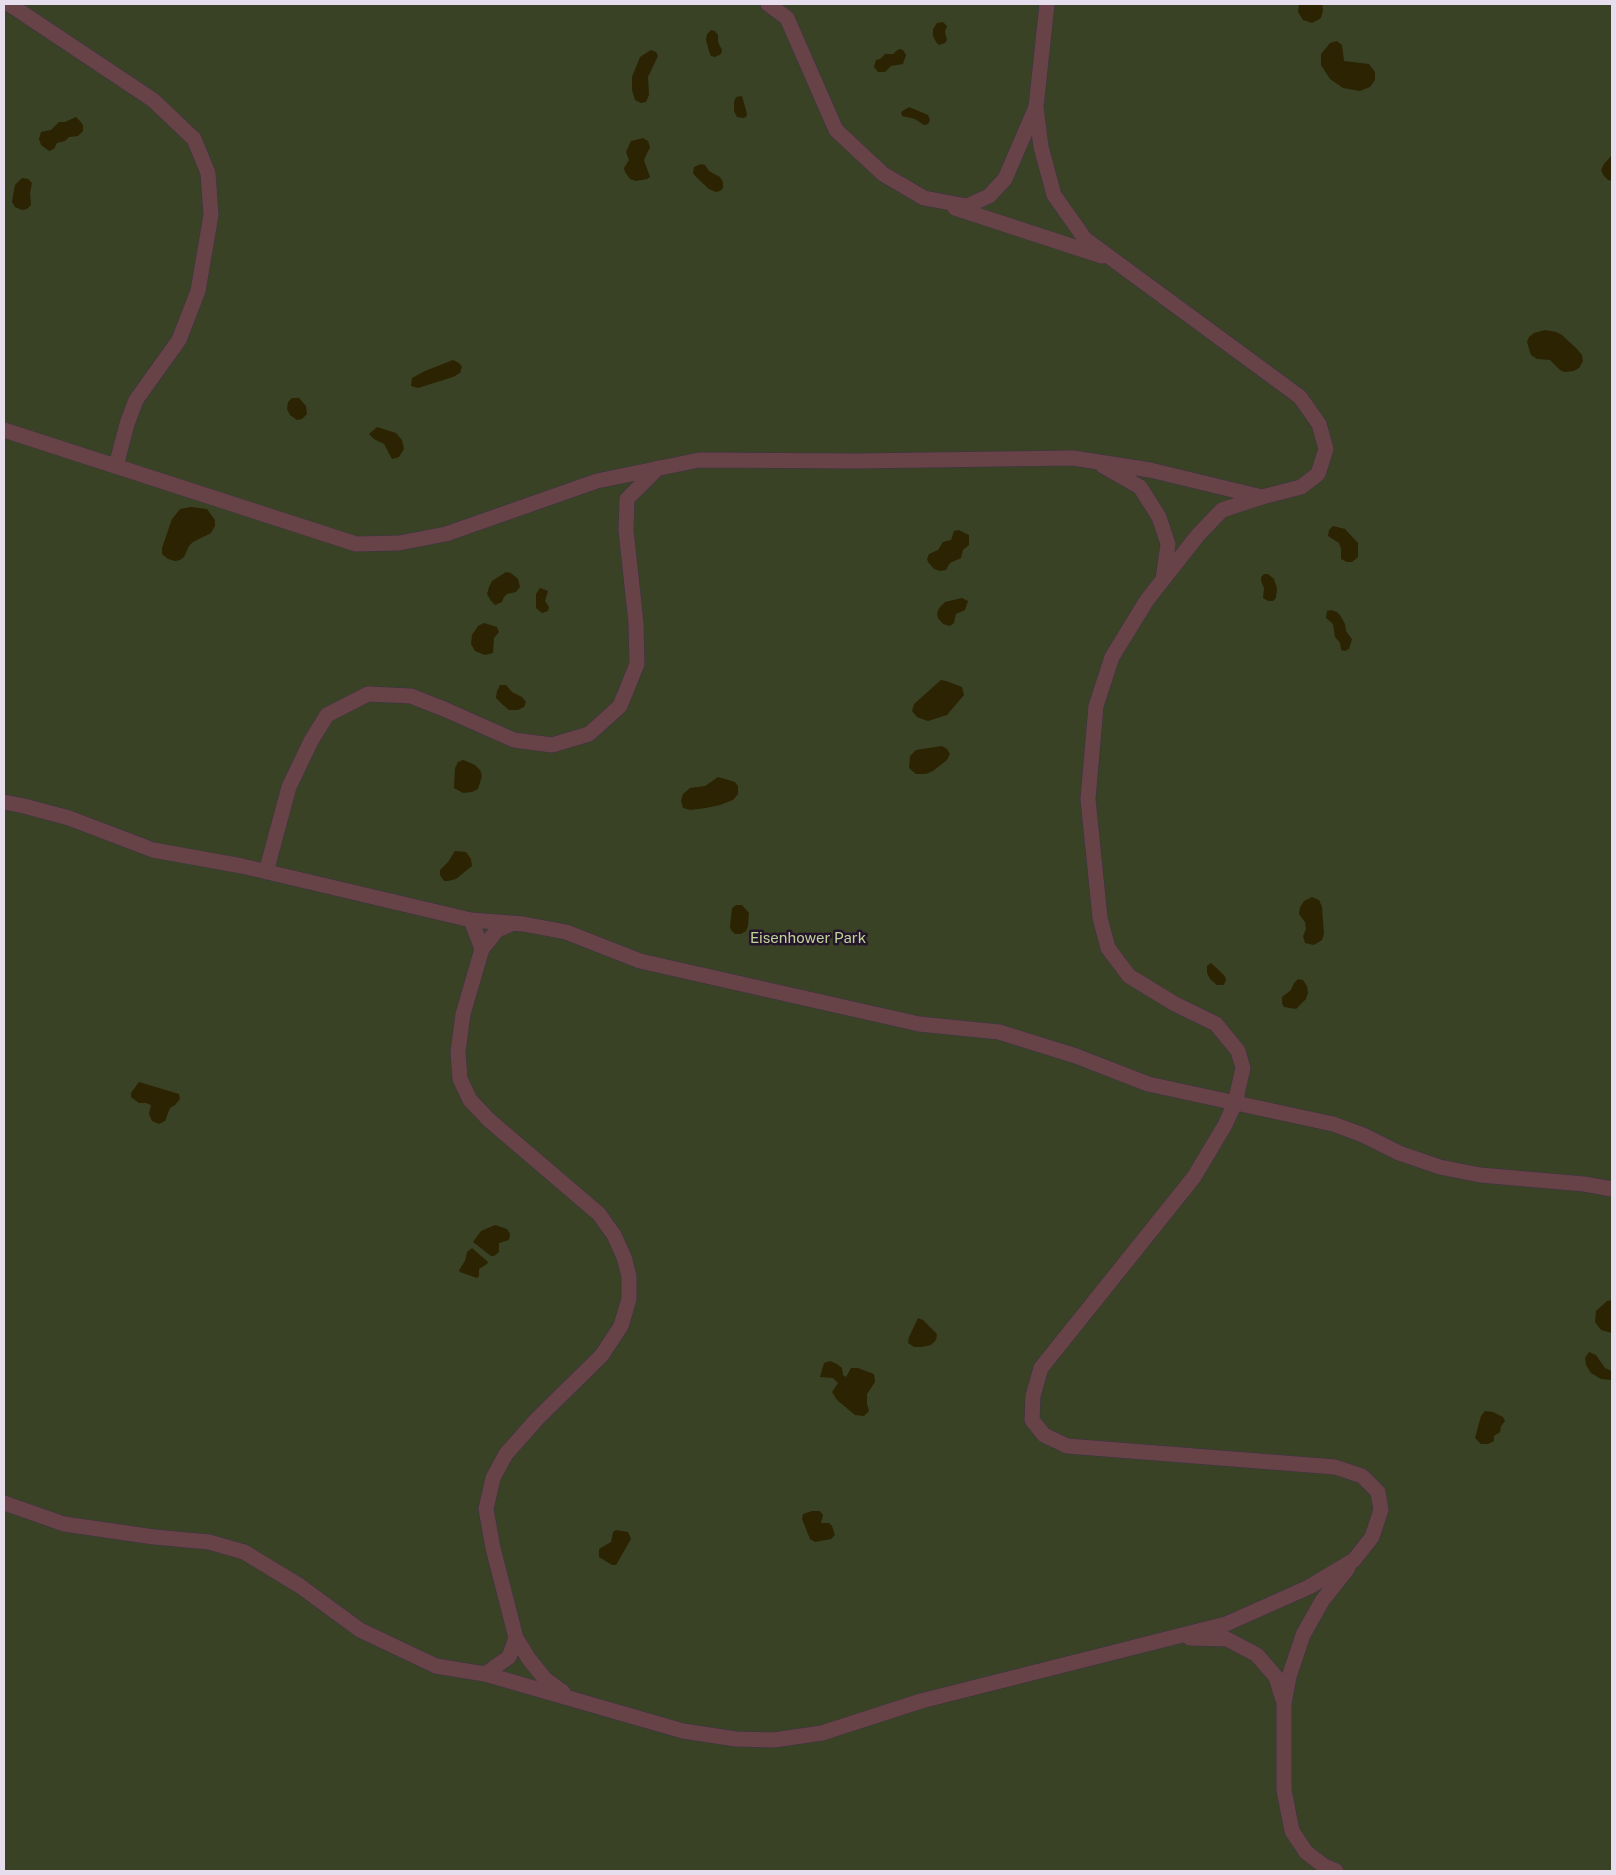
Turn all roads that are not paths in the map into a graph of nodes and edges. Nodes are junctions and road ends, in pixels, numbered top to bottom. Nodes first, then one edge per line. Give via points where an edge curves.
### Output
1 (9, 4) edge
2 (768, 4) edge
3 (1047, 4) edge
4 (1036, 107) junction
5 (924, 198) junction
6 (1115, 260) junction
7 (4, 430) edge
8 (1094, 461) junction
9 (116, 466) junction
10 (658, 468) junction
11 (1262, 497) junction
12 (1163, 580) junction
13 (4, 802) edge
14 (266, 872) junction
15 (471, 920) junction
16 (512, 923) junction
17 (482, 949) junction
18 (1234, 1103) junction
19 (1612, 1189) edge
20 (4, 1503) edge
21 (1354, 1560) junction
22 (516, 1638) junction
23 (1169, 1638) junction
24 (486, 1674) junction
25 (575, 1700) junction
26 (1284, 1704) junction
27 (1336, 1871) edge

1 - 9 lane via 153,100 194,138 208,173 211,215 198,291 179,340 136,400
2 - 5 lane via 787,18 836,130 883,174
3 - 4 lane
4 - 5 lane via 1005,178 989,196 967,206
4 - 6 lane via 1041,148 1054,195 1085,239
5 - 6 lane
6 - 11 lane via 1300,396 1319,424 1326,449 1318,474 1301,487
7 - 9 lane
8 - 10 lane via 1072,458 699,460
8 - 11 lane via 1150,470
8 - 12 lane via 1140,487 1159,516 1168,544
9 - 10 lane via 356,544 398,543 446,534 597,481
10 - 14 lane via 628,499 626,530 637,664 620,706 589,734 552,745 514,740 411,696 368,694 327,715 311,741 289,787
11 - 12 lane via 1222,510
12 - 18 lane via 1112,657 1096,706 1088,799 1100,918 1108,948 1129,976 1216,1024 1238,1051 1243,1068
13 - 14 lane via 69,818 153,850
14 - 15 lane
15 - 16 lane
15 - 17 lane
16 - 17 lane via 497,930
16 - 18 lane via 566,932 640,961 919,1024 999,1032 1076,1056 1148,1084
17 - 22 lane via 463,1014 458,1052 460,1079 470,1100 489,1120 599,1214 614,1235 629,1276 629,1299 621,1326 602,1356 537,1419 506,1454 493,1478 486,1509
18 - 19 lane via 1333,1124 1440,1167 1480,1175
18 - 21 lane via 1225,1125 1194,1177 1042,1368 1033,1396 1032,1420 1044,1435 1067,1446 1334,1467 1362,1476 1378,1492 1381,1510 1372,1537
20 - 24 lane via 64,1524 209,1542 244,1552 300,1586 360,1630 436,1666
21 - 23 lane via 1309,1587 1226,1624
21 - 26 lane via 1322,1601 1303,1636
22 - 24 lane via 510,1658
22 - 25 lane via 545,1679
23 - 25 lane via 921,1701 822,1734 774,1740 736,1739 683,1731
23 - 26 lane via 1227,1639 1258,1655 1276,1677
24 - 25 lane
26 - 27 lane via 1284,1790 1292,1831 1306,1852

